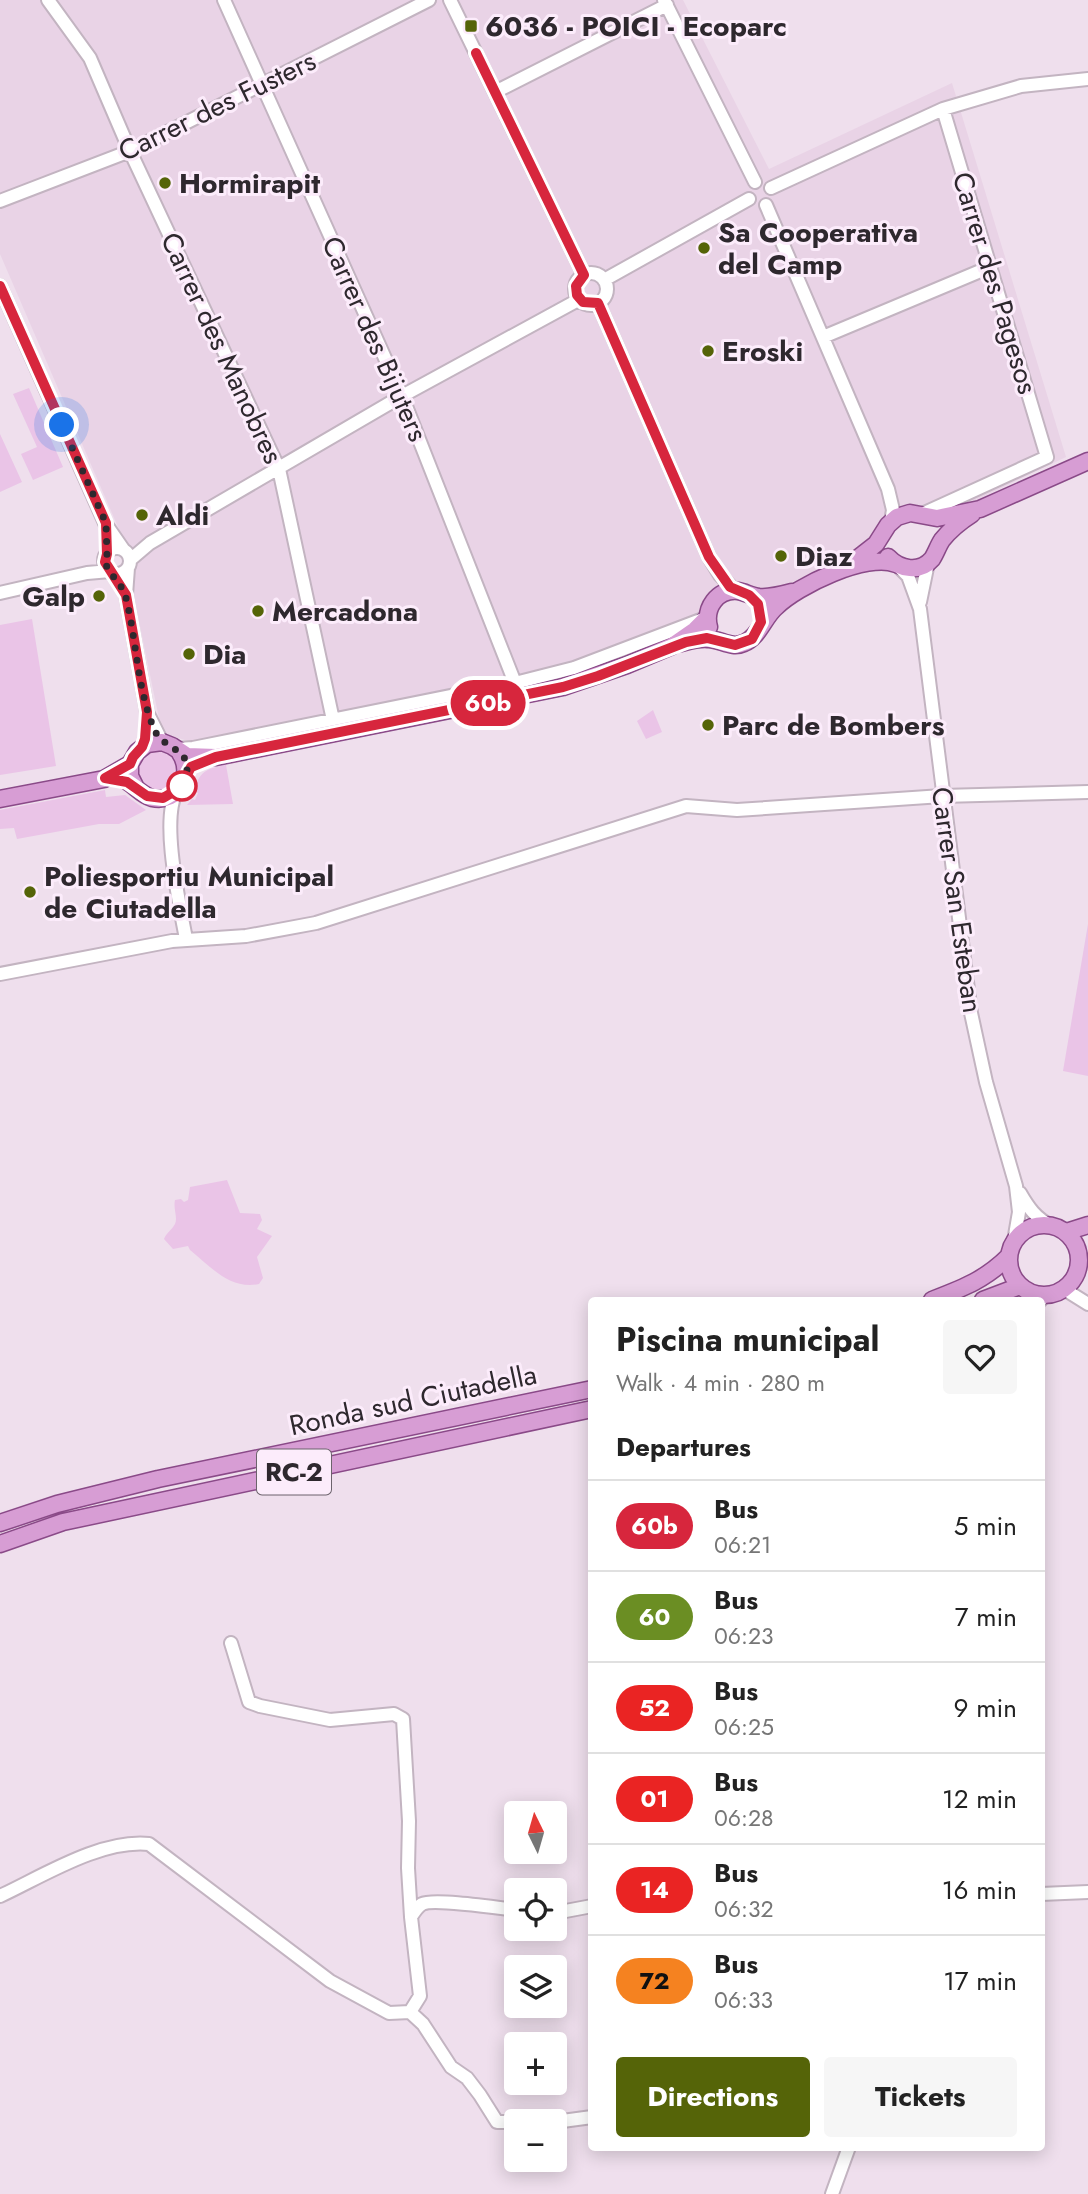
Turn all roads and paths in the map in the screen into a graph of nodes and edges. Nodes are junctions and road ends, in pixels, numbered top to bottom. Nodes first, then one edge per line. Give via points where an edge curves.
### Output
1 (48, 0) edge
2 (224, 0) edge
3 (429, 0) edge
4 (450, 0) edge
5 (665, 2) edge
6 (1088, 79) edge
7 (262, 86) junction
8 (495, 92) junction
9 (943, 109) junction
10 (130, 151) junction
11 (755, 182) junction
12 (771, 188) junction
13 (749, 199) junction
14 (0, 201) edge
15 (766, 205) junction
16 (990, 267) junction
17 (584, 275) junction
18 (604, 280) junction
19 (0, 286) edge
20 (580, 299) junction
21 (598, 303) junction
22 (823, 337) junction
23 (402, 396) junction
24 (1088, 461) edge
25 (279, 468) junction
26 (888, 489) junction
27 (979, 509) junction
28 (918, 515) junction
29 (106, 523) junction
30 (888, 528) junction
31 (127, 557) junction
32 (709, 557) junction
33 (932, 557) junction
34 (108, 564) junction
35 (897, 565) junction
36 (844, 569) junction
37 (802, 588) junction
38 (0, 593) edge
39 (742, 593) junction
40 (126, 595) junction
41 (714, 600) junction
42 (920, 609) junction
43 (707, 618) junction
44 (760, 627) junction
45 (718, 640) junction
46 (672, 646) junction
47 (514, 683) junction
48 (147, 712) junction
49 (333, 720) junction
50 (142, 747) junction
51 (173, 748) junction
52 (216, 757) junction
53 (130, 764) junction
54 (187, 773) junction
55 (105, 778) junction
56 (135, 786) junction
57 (177, 791) junction
58 (1088, 792) edge
59 (943, 796) junction
60 (152, 798) junction
61 (0, 799) edge
62 (170, 831) junction
63 (186, 939) junction
64 (0, 974) edge
65 (1016, 1186) junction
66 (1088, 1225) edge
67 (1059, 1229) junction
68 (1012, 1248) junction
69 (1084, 1260) edge
70 (1020, 1286) junction
71 (1064, 1289) junction
72 (940, 1297) edge
73 (991, 1297) edge
74 (1039, 1297) edge
75 (1044, 1297) edge
76 (1088, 1304) edge
77 (588, 1390) edge
78 (588, 1410) edge
79 (0, 1523) edge
80 (0, 1544) edge
81 (231, 1643) dead end
82 (1088, 1892) edge
83 (1045, 1894) edge
84 (0, 1896) edge
85 (588, 1907) edge
86 (504, 1909) edge
87 (567, 1911) edge
88 (411, 1917) junction
89 (410, 2012) junction
90 (588, 2118) edge
91 (567, 2120) edge
92 (504, 2122) edge
93 (848, 2151) edge
94 (832, 2194) edge

1 - 10 street, Carrer des Manobres via 90,58
2 - 7 street, Carrer des Bijuters
3 - 7 street, Carrer des Fusters
4 - 8 street
5 - 8 street
5 - 11 street
6 - 9 street via 1021,86
7 - 10 street, Carrer des Fusters
7 - 23 street, Carrer des Bijuters
8 - 17 street
9 - 12 street
9 - 16 street, Carrer des Pagesos
10 - 14 street, Carrer des Fusters
10 - 25 street, Carrer des Manobres
11 - 12 street via 764,181
11 - 13 street via 749,188
12 - 15 street via 772,199
13 - 15 street
13 - 18 street
15 - 22 street
16 - 22 street
16 - 28 street, Carrer des Pagesos via 1047,457
17 - 18 street via 597,274
17 - 20 street via 576,286
18 - 21 street via 607,293
19 - 29 street
20 - 21 street
20 - 23 street
21 - 32 street
22 - 26 street
23 - 25 street
23 - 47 street, Carrer des Bijuters
24 - 27 main road
25 - 31 street
25 - 49 street, Carrer des Manobres
26 - 28 street via 899,504
26 - 30 street via 893,510
27 - 28 main road via 946,517
27 - 33 main road via 942,540
28 - 30 main road via 903,514
28 - 33 main road via 935,527 939,539
29 - 31 street
29 - 34 street
30 - 35 main road via 885,551
30 - 36 main road via 866,554
31 - 34 street via 114,548
31 - 34 street via 121,573
31 - 40 street
32 - 39 street via 720,575
32 - 41 street
33 - 35 main road via 914,569
33 - 42 street, Carrer San Esteban
34 - 38 street
34 - 40 street
35 - 36 main road via 885,561
35 - 42 street, Carrer San Esteban via 908,576
36 - 37 main road
37 - 39 main road via 776,596
37 - 44 main road via 779,603
39 - 41 main road via 722,594
39 - 44 main road via 760,609
40 - 48 street
41 - 43 main road
42 - 59 street, Carrer San Esteban
43 - 45 main road
43 - 46 main road
43 - 47 street via 574,668
44 - 45 main road via 752,639 740,645
45 - 46 main road via 697,639
46 - 52 main road via 563,687
47 - 49 street
48 - 50 street
48 - 51 street
49 - 51 street
50 - 51 main road via 152,743
50 - 53 main road
51 - 52 main road via 197,758
51 - 54 main road via 186,762
52 - 54 main road
53 - 55 main road
53 - 56 main road
54 - 57 main road
55 - 56 main road
55 - 61 main road
56 - 60 main road
57 - 60 main road
57 - 62 street
58 - 59 street
59 - 63 street via 737,810 686,806 316,923 246,936
59 - 65 street, Carrer San Esteban via 971,1013
60 - 62 street via 159,803
62 - 63 street
63 - 64 street
65 - 67 street, Carrer San Esteban via 1041,1221
65 - 68 street, Carrer San Esteban via 1019,1212
66 - 67 main road
67 - 68 main road via 1031,1227
67 - 69 main road
68 - 70 main road via 1013,1277
68 - 72 main road via 992,1273
69 - 71 main road
70 - 73 main road
70 - 74 main road
71 - 75 main road
71 - 76 street
77 - 79 main road, Ronda sud Ciutadella / RC-2 via 159,1479
78 - 80 main road, Ronda sud Ciutadella / RC-2 via 63,1522
81 - 88 street via 249,1702 330,1720 394,1714 403,1719
82 - 83 street
84 - 89 street via 104,1848 149,1844 330,1980 389,2013
85 - 87 street
86 - 88 street via 424,1903
88 - 89 street via 420,1996
89 - 92 street via 451,2067 467,2078 497,2122
90 - 91 street
93 - 94 street

